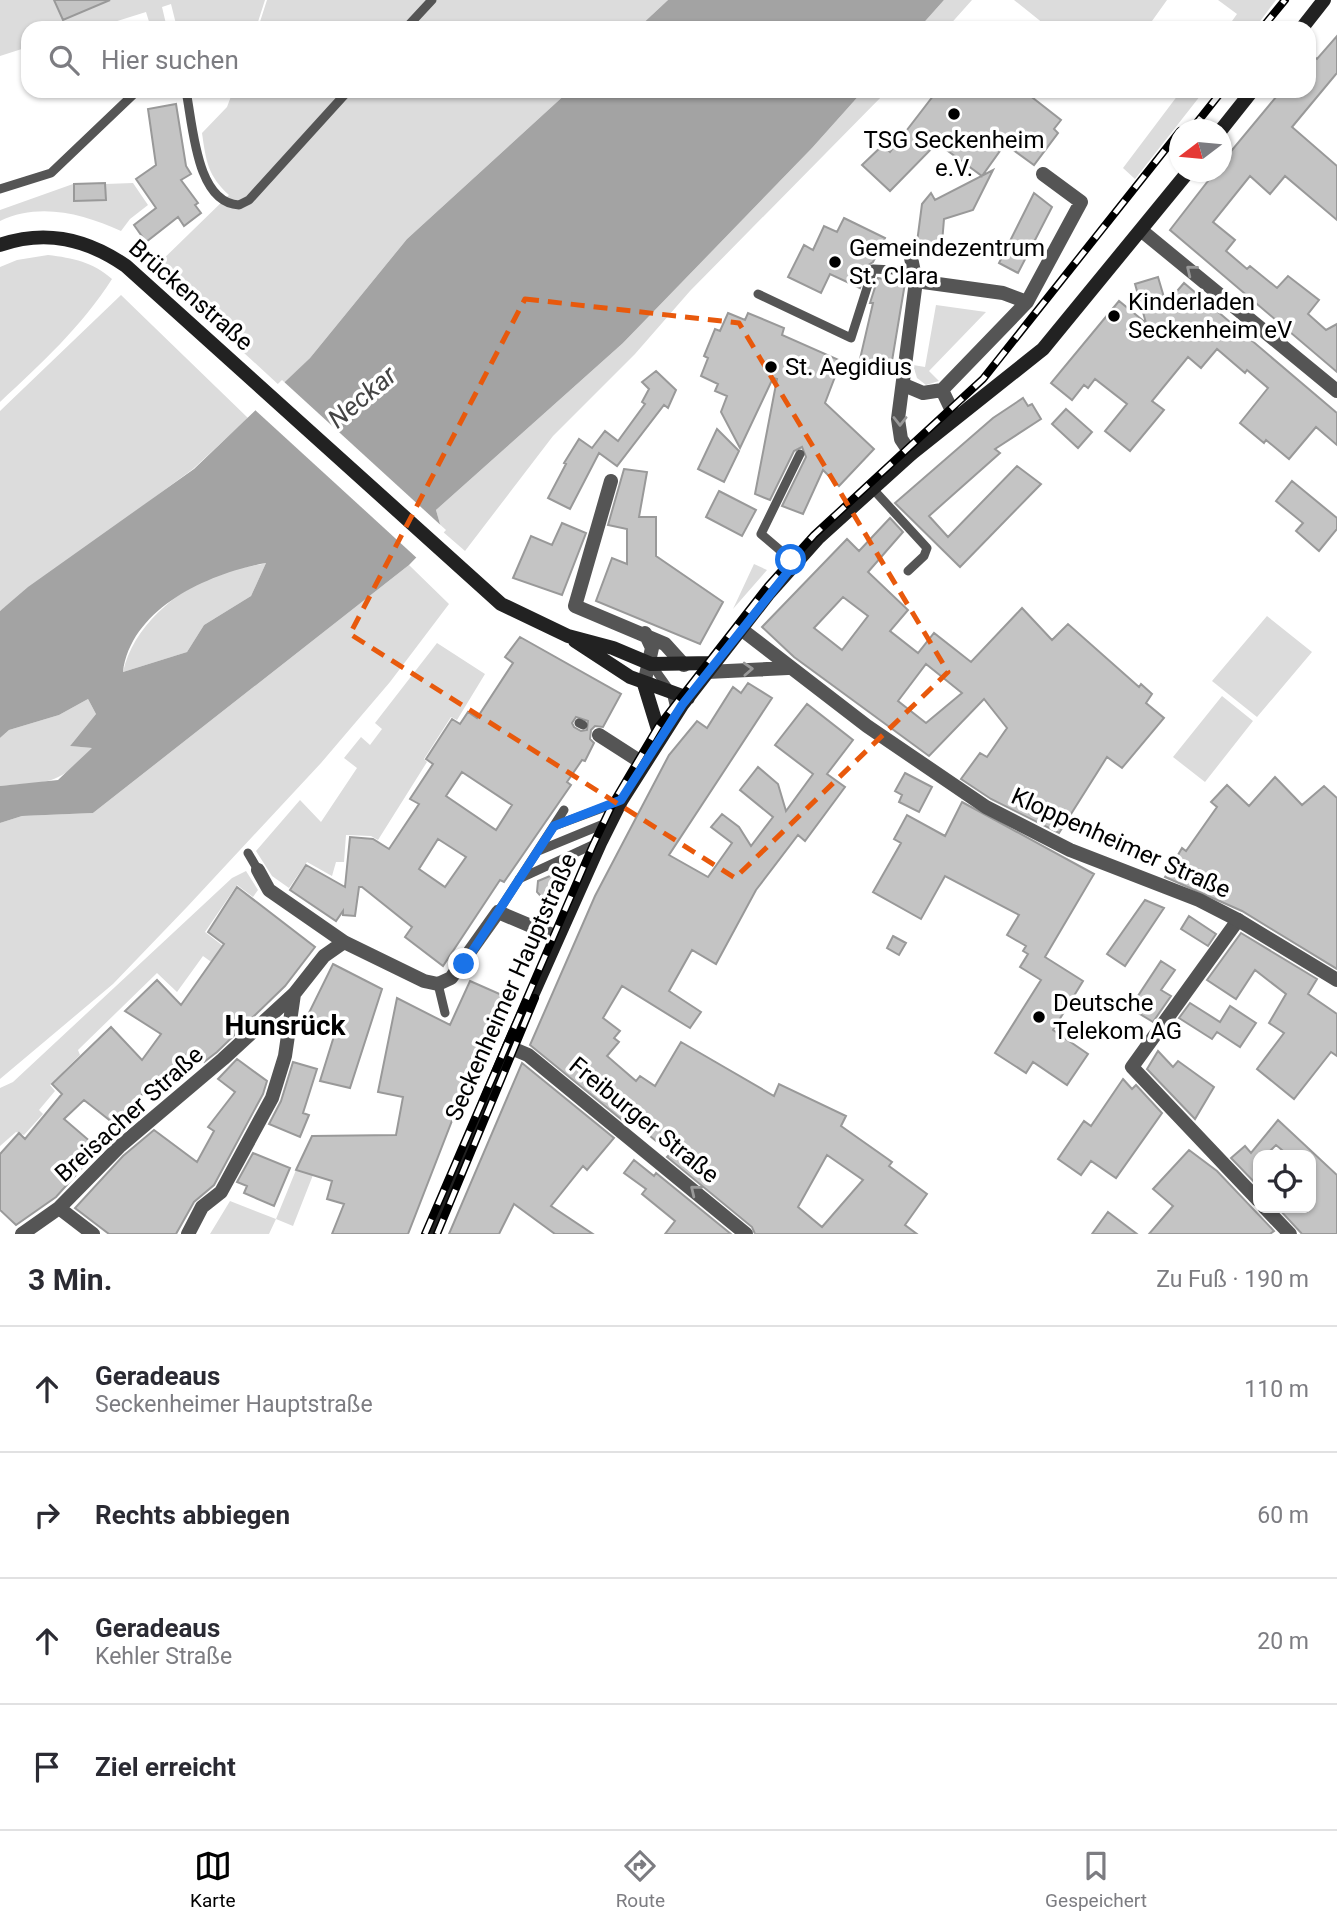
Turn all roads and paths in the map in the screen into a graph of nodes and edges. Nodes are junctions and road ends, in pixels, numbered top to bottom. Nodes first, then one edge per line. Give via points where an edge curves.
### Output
1 (432, 0) edge
2 (1324, 0) edge
3 (412, 21) edge
4 (1308, 21) edge
5 (130, 98) edge
6 (188, 98) edge
7 (342, 98) edge
8 (1247, 98) edge
9 (1230, 119) edge
10 (1043, 174) dead end
11 (1180, 182) edge
12 (0, 189) edge
13 (1142, 231) junction
14 (0, 245) edge
15 (913, 270) junction
16 (758, 294) dead end
17 (1027, 302) junction
18 (904, 385) junction
19 (942, 390) junction
20 (1337, 391) edge
21 (955, 417) junction
22 (800, 454) dead end
23 (911, 454) junction
24 (611, 481) dead end
25 (872, 488) junction
26 (795, 563) junction
27 (908, 571) dead end
28 (741, 629) junction
29 (645, 633) junction
30 (568, 636) junction
31 (650, 664) junction
32 (684, 665) junction
33 (711, 667) junction
34 (788, 668) junction
35 (644, 684) junction
36 (671, 692) junction
37 (688, 698) junction
38 (676, 713) junction
39 (599, 735) dead end
40 (660, 736) junction
41 (644, 764) junction
42 (621, 800) junction
43 (564, 810) dead end
44 (611, 821) junction
45 (554, 826) junction
46 (601, 841) junction
47 (536, 851) junction
48 (248, 853) dead end
49 (258, 870) joint
50 (517, 880) junction
51 (498, 912) junction
52 (1238, 920) junction
53 (557, 937) junction
54 (344, 942) junction
55 (1337, 980) edge
56 (438, 984) junction
57 (294, 994) junction
58 (445, 1013) dead end
59 (509, 1047) junction
60 (1253, 1195) edge
61 (59, 1208) junction
62 (1270, 1213) edge
63 (22, 1234) edge
64 (93, 1234) edge
65 (188, 1234) edge
66 (430, 1234) edge
67 (746, 1234) edge
68 (1290, 1234) edge

1 - 3 lane
2 - 4 main road
5 - 12 lane via 51,173
6 - 7 lane via 208,185 219,200 239,205 249,200
8 - 9 main road
10 - 17 street via 1081,202
11 - 13 main road, Seckenheimer Hauptstraße
20 -> 13 street
13 - 21 main road, Seckenheimer Hauptstraße via 1043,349
14 - 30 main road, Brückenstraße via 27,237 73,239 100,248 143,280 487,594
15 - 16 lane via 873,269 851,338
15 - 17 street
15 - 18 street
17 - 19 street
18 - 19 street via 923,393
18 -> 23 street via 898,419 901,439
19 - 21 street
21 - 23 main road, Seckenheimer Hauptstraße
22 - 26 lane via 761,534
23 - 25 main road, Seckenheimer Hauptstraße
24 - 29 street via 575,606
25 - 26 main road, Seckenheimer Hauptstraße
25 - 27 lane via 927,548
26 - 28 main road, Seckenheimer Hauptstraße
28 - 33 main road, Seckenheimer Hauptstraße
28 - 34 street, Kloppenheimer Straße
29 - 31 street via 652,648
29 - 32 street via 664,643
30 - 31 main road
30 - 35 main road
31 - 32 main road
31 - 35 street
31 - 36 lane
32 - 33 main road
33 -> 34 street
33 - 37 main road, Seckenheimer Hauptstraße
34 - 52 street, Kloppenheimer Straße via 986,807 1070,850
35 - 36 main road
35 - 40 main road
36 - 37 main road
36 - 38 lane
37 - 38 main road, Seckenheimer Hauptstraße
38 - 40 main road, Seckenheimer Hauptstraße
39 - 41 street
40 - 41 main road, Seckenheimer Hauptstraße
41 - 42 main road, Seckenheimer Hauptstraße
42 - 44 main road, Seckenheimer Hauptstraße
42 - 45 lane
43 - 45 lane
44 - 46 main road, Seckenheimer Hauptstraße
44 - 47 lane
45 - 47 lane
46 - 50 lane
46 - 53 main road, Seckenheimer Hauptstraße
47 - 50 lane
48 - 49 lane
49 - 54 street via 269,890
50 - 51 lane
51 - 53 street
51 - 56 street via 464,964
52 - 55 street, Kloppenheimer Straße
52 - 60 street via 1132,1067
53 - 59 main road, Seckenheimer Hauptstraße
54 - 56 street
54 - 57 street, Breisacher Straße via 324,956
56 - 58 lane
57 - 61 street, Breisacher Straße via 119,1147
57 - 65 street via 285,1056 272,1098 221,1192 202,1207
59 - 66 main road, Seckenheimer Hauptstraße
67 -> 59 street, Freiburger Straße via 528,1055
61 - 63 street, Breisacher Straße
61 - 64 street
62 - 68 street

